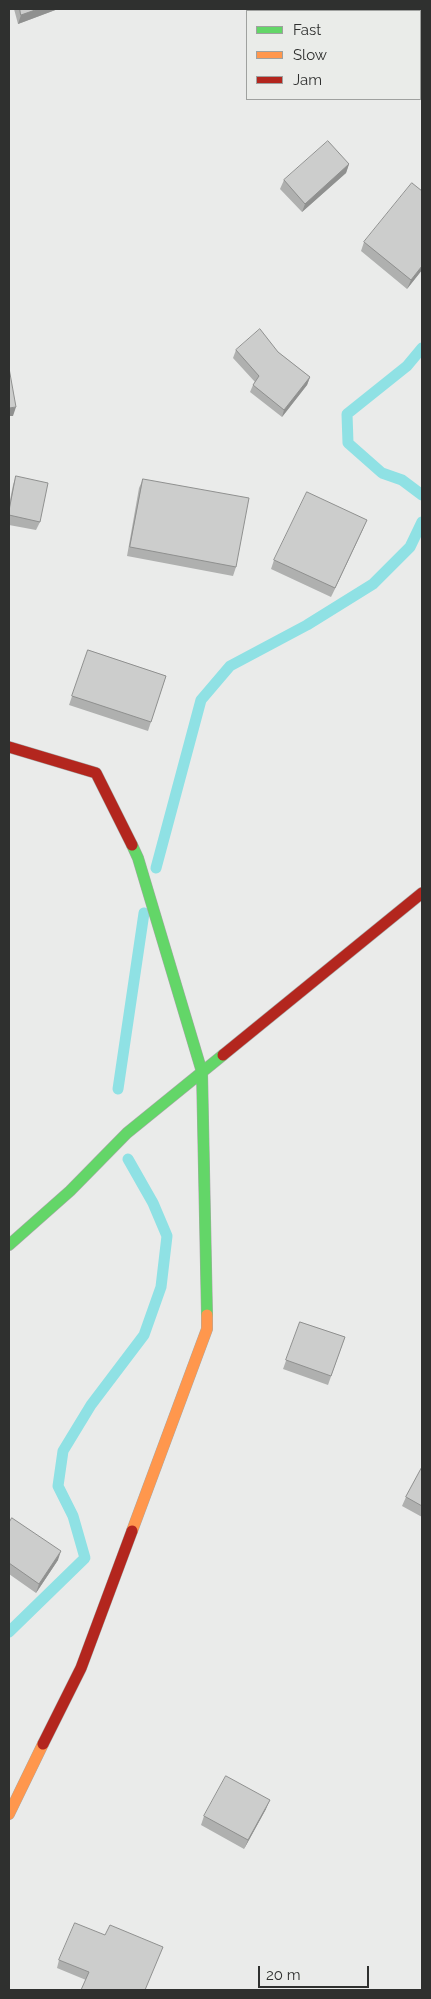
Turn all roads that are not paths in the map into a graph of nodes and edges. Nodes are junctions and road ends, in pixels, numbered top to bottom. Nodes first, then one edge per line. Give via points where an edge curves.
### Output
1 (9, 747) edge
2 (422, 893) edge
3 (202, 1072) junction
4 (9, 1245) edge
5 (9, 1814) edge

1 - 3 street via 96,773 138,858
2 - 3 street
3 - 4 street via 127,1133 70,1191
3 - 5 street via 207,1329 81,1668

